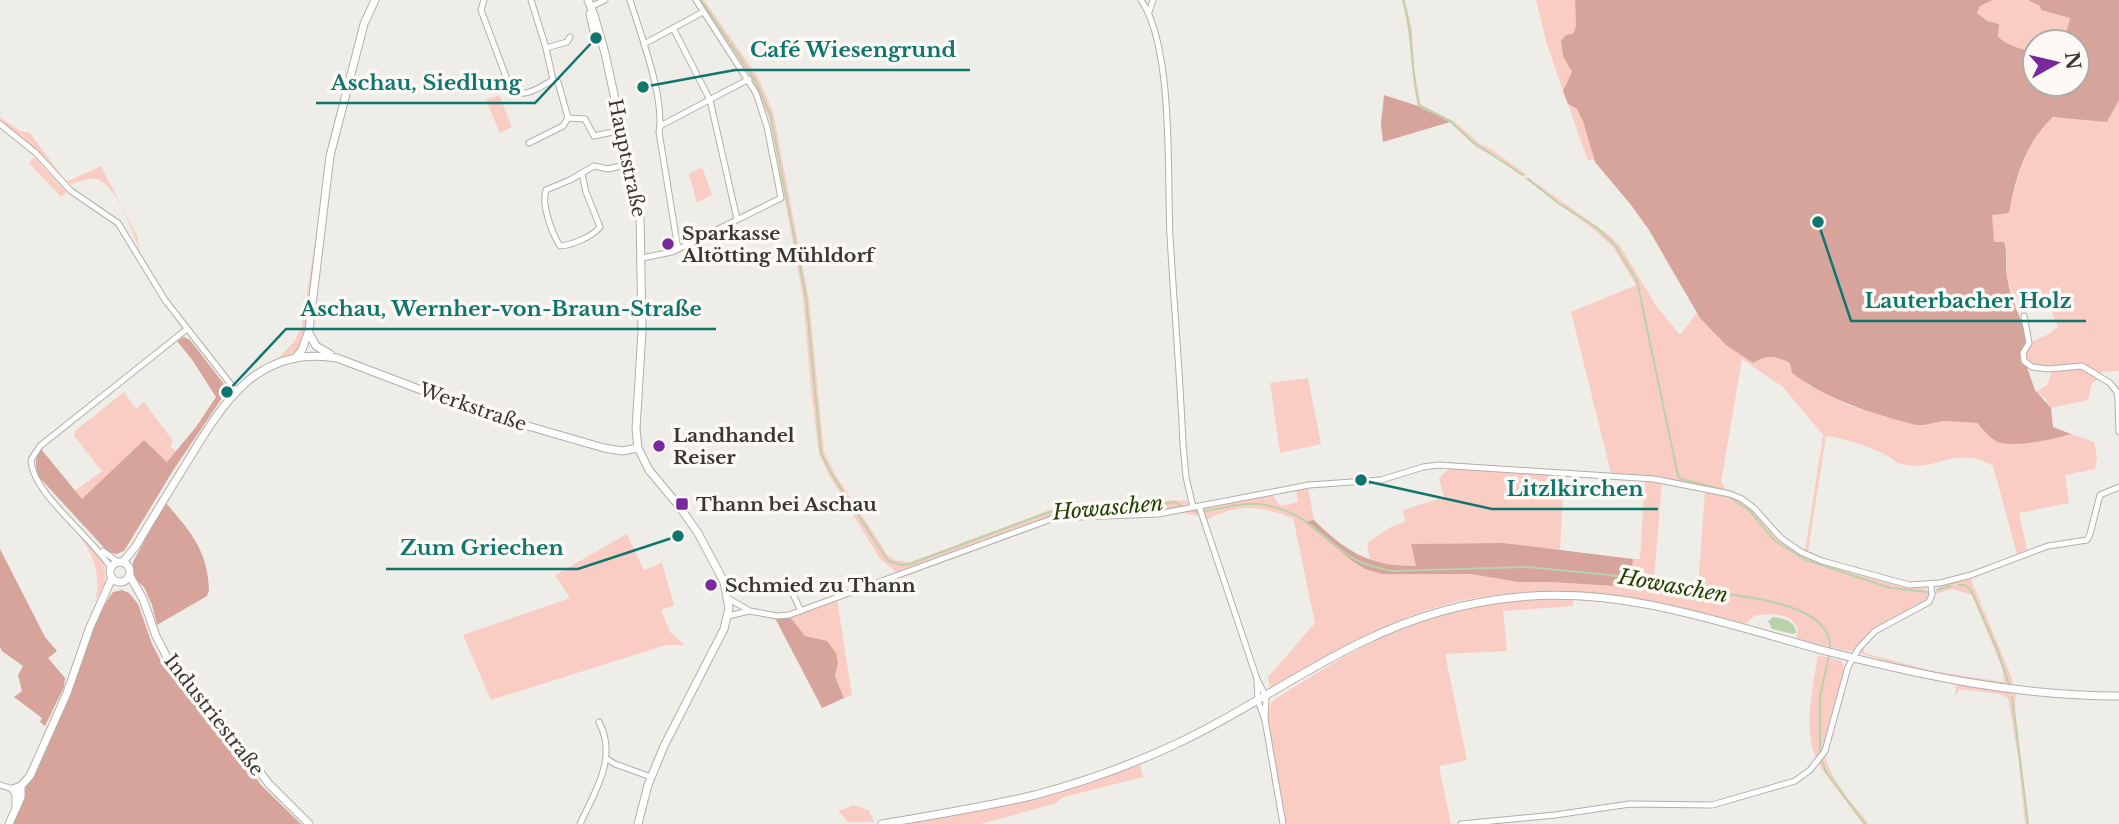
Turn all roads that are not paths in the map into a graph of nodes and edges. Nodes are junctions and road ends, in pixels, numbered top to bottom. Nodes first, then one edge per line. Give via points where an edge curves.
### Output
1 (375, 0) edge
2 (484, 0) edge
3 (531, 0) edge
4 (606, 0) edge
5 (630, 0) edge
6 (696, 0) edge
7 (1141, 0) edge
8 (1153, 0) edge
9 (589, 4) edge
10 (703, 12) junction
11 (1149, 12) junction
12 (673, 28) junction
13 (570, 37) dead end
14 (644, 44) junction
15 (546, 48) junction
16 (748, 79) junction
17 (553, 80) junction
18 (710, 100) junction
19 (568, 118) junction
20 (0, 124) edge
21 (662, 125) junction
22 (622, 130) junction
23 (529, 143) dead end
24 (629, 164) junction
25 (582, 174) junction
26 (737, 219) junction
27 (678, 249) junction
28 (642, 258) junction
29 (2024, 316) dead end
30 (187, 329) junction
31 (309, 332) junction
32 (310, 356) junction
33 (294, 358) junction
34 (337, 358) junction
35 (236, 391) junction
36 (2119, 432) edge
37 (638, 448) junction
38 (2119, 487) edge
39 (1195, 507) junction
40 (97, 547) junction
41 (123, 563) junction
42 (111, 568) junction
43 (121, 580) junction
44 (759, 586) dead end
45 (1931, 586) junction
46 (729, 599) junction
47 (750, 611) junction
48 (801, 611) junction
49 (728, 616) junction
50 (1853, 658) junction
51 (1257, 678) junction
52 (2119, 696) edge
53 (1266, 697) junction
54 (1258, 702) junction
55 (1265, 720) junction
56 (599, 722) dead end
57 (607, 759) junction
58 (651, 776) junction
59 (0, 785) edge
60 (17, 788) junction
61 (1477, 823) edge
62 (9, 824) edge
63 (309, 824) edge
64 (580, 824) edge
65 (638, 824) edge
66 (882, 824) edge
67 (1283, 824) edge
68 (1461, 824) edge

1 - 31 street via 364,24 330,156
2 - 17 street via 481,9 502,76 511,90 521,95
3 - 15 street
4 - 9 street
5 - 14 street
6 - 10 street
7 - 11 street
8 - 11 street
9 - 22 street, Hauptstraße
10 - 12 street
10 - 16 street
11 - 39 street via 1163,78 1184,453
12 - 14 street
12 - 18 street
13 - 15 street
14 - 21 street
15 - 17 street
16 - 18 street
16 - 26 street via 764,113 781,198
17 - 19 street via 558,82
18 - 21 street
18 - 26 street
19 - 22 street via 585,119 594,136
19 - 23 street via 563,126
20 - 30 street via 36,153 71,191 118,223
21 - 27 street via 659,132
22 - 24 street, Hauptstraße
24 - 25 street via 608,169 596,166
24 - 28 street, Hauptstraße via 640,215
25 - 25 street via 544,194 560,246 600,227
26 - 27 street
27 - 28 street
28 - 37 street, Hauptstraße
29 - 36 street via 2029,343 2024,361 2049,369 2082,366 2110,383 2118,400
30 - 35 street
30 - 40 street via 33,453 31,466 47,495
31 - 32 street
31 - 33 street
31 - 34 street via 320,350
32 - 33 street, Werkstraße
32 - 34 street, Werkstraße
33 - 35 street, Werkstraße via 258,373
34 - 37 street, Werkstraße via 521,424 611,450
35 - 41 street, Werkstraße
37 - 46 street via 649,471 704,543
38 - 45 street via 2100,495 2087,540 2048,546
39 - 45 street via 1317,483 1381,480 1438,465 1654,479 1742,499 1788,544 1822,561 1897,583
39 - 48 street via 1146,515 1054,518
39 - 51 street via 1202,516
40 - 41 street
40 - 42 street
41 - 42 street
41 - 43 street
42 - 43 street
43 - 60 street via 103,601 30,776
43 - 63 street, Industriestraße via 139,593 169,661 224,723 269,784
44 - 48 street via 776,591 787,586
45 - 50 street via 1928,602 1875,631
46 - 47 street
46 - 49 street
47 - 48 street via 782,616
47 - 49 street
49 - 58 street
50 - 52 street via 1990,687
50 - 53 street via 1632,601 1576,595 1516,597 1450,608 1396,626
50 - 61 street via 1821,756 1786,786 1712,805 1630,804
51 - 53 street
51 - 54 street
53 - 54 street
53 - 55 street
54 - 55 street
54 - 66 street via 1180,742 1093,777 1003,802
55 - 67 street
56 - 57 street
57 - 58 street
57 - 64 street
58 - 65 street
59 - 60 street
60 - 62 street via 21,797
61 - 68 street

